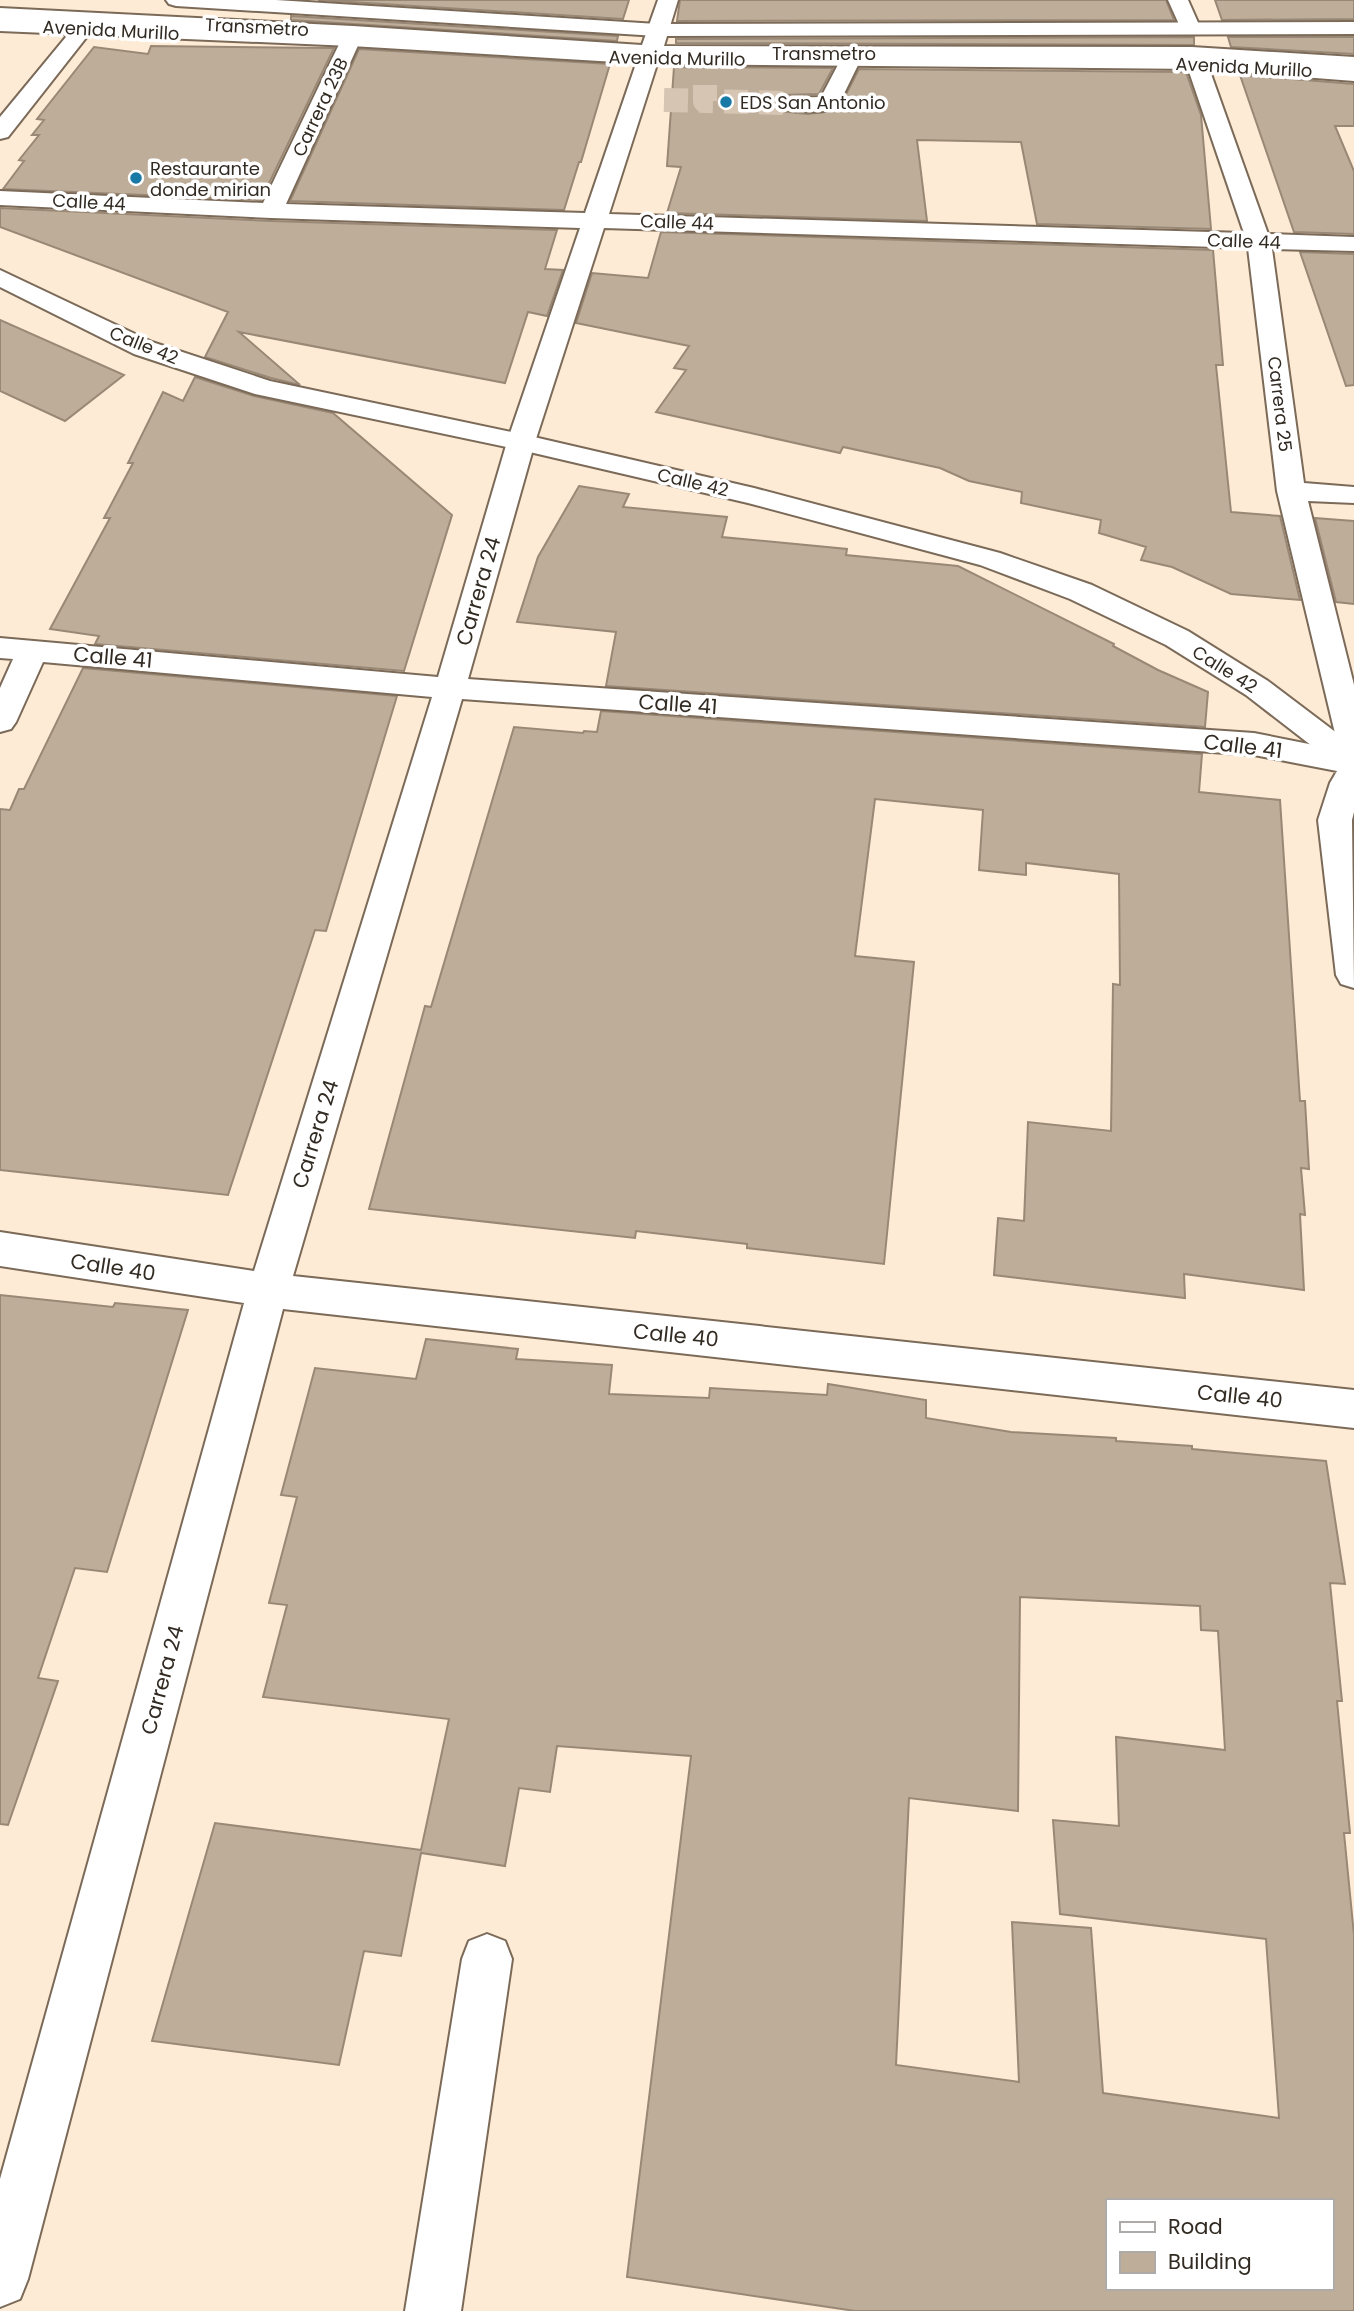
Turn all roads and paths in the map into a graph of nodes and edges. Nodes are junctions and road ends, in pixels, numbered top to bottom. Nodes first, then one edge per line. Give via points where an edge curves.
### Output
1 (176, 0) edge
2 (668, 0) edge
3 (1178, 0) edge
4 (0, 2) edge
5 (0, 14) edge
6 (0, 25) edge
7 (1189, 27) junction
8 (1354, 28) edge
9 (82, 30) junction
10 (1354, 37) edge
11 (351, 40) junction
12 (653, 44) junction
13 (851, 60) junction
14 (1197, 63) junction
15 (1354, 63) edge
16 (1354, 74) edge
17 (788, 103) tunnel mouth
18 (0, 132) edge
19 (0, 198) edge
20 (271, 211) junction
21 (596, 220) junction
22 (1259, 242) junction
23 (1354, 244) edge
24 (0, 277) edge
25 (521, 442) junction
26 (1291, 491) junction
27 (1354, 495) edge
28 (0, 648) edge
29 (33, 650) junction
30 (450, 688) junction
31 (0, 722) edge
32 (1354, 749) edge
33 (1354, 763) edge
34 (1354, 771) edge
35 (1354, 975) edge
36 (0, 1249) edge
37 (268, 1290) junction
38 (1354, 1409) edge
39 (488, 1959) dead end
40 (0, 2279) edge
41 (433, 2311) edge

1 - 12 street, Avenida Murillo
2 - 12 street, Carrera 24
3 - 7 street
4 - 12 street, Transmetro
5 - 12 street, Transmetro
6 - 9 street, Avenida Murillo
7 - 8 street, Avenida Murillo
7 - 12 street, Avenida Murillo
9 - 11 street, Avenida Murillo
9 - 18 street
10 - 12 street, Transmetro
11 - 12 street, Avenida Murillo
11 - 20 street, Carrera 23B
12 - 13 street, Avenida Murillo via 703,67
12 - 15 street, Transmetro via 1192,53
12 - 21 street, Carrera 24 via 645,100
13 - 14 street, Avenida Murillo
13 - 17 street via 828,104
14 - 16 street, Avenida Murillo
14 - 22 street, Carrera 25
19 - 20 street, Calle 44
20 - 21 street, Calle 44
21 - 22 street, Calle 44
21 - 25 street, Carrera 24
22 - 23 street, Calle 44
22 - 26 street, Carrera 25
24 - 25 street, Calle 42 via 142,348 264,388
25 - 30 street, Carrera 24
25 - 33 street, Calle 42 via 912,538 990,559 1081,592 1177,638 1257,688
26 - 27 street
26 - 32 street, Carrera 25
28 - 29 street, Calle 41
29 - 30 street, Calle 41
29 - 31 street
30 - 33 street, Calle 41 via 1254,744
30 - 37 street, Carrera 24
34 - 35 street via 1335,820
36 - 37 street, Calle 40
37 - 38 street, Calle 40
37 - 40 street, Carrera 24
39 - 41 street

